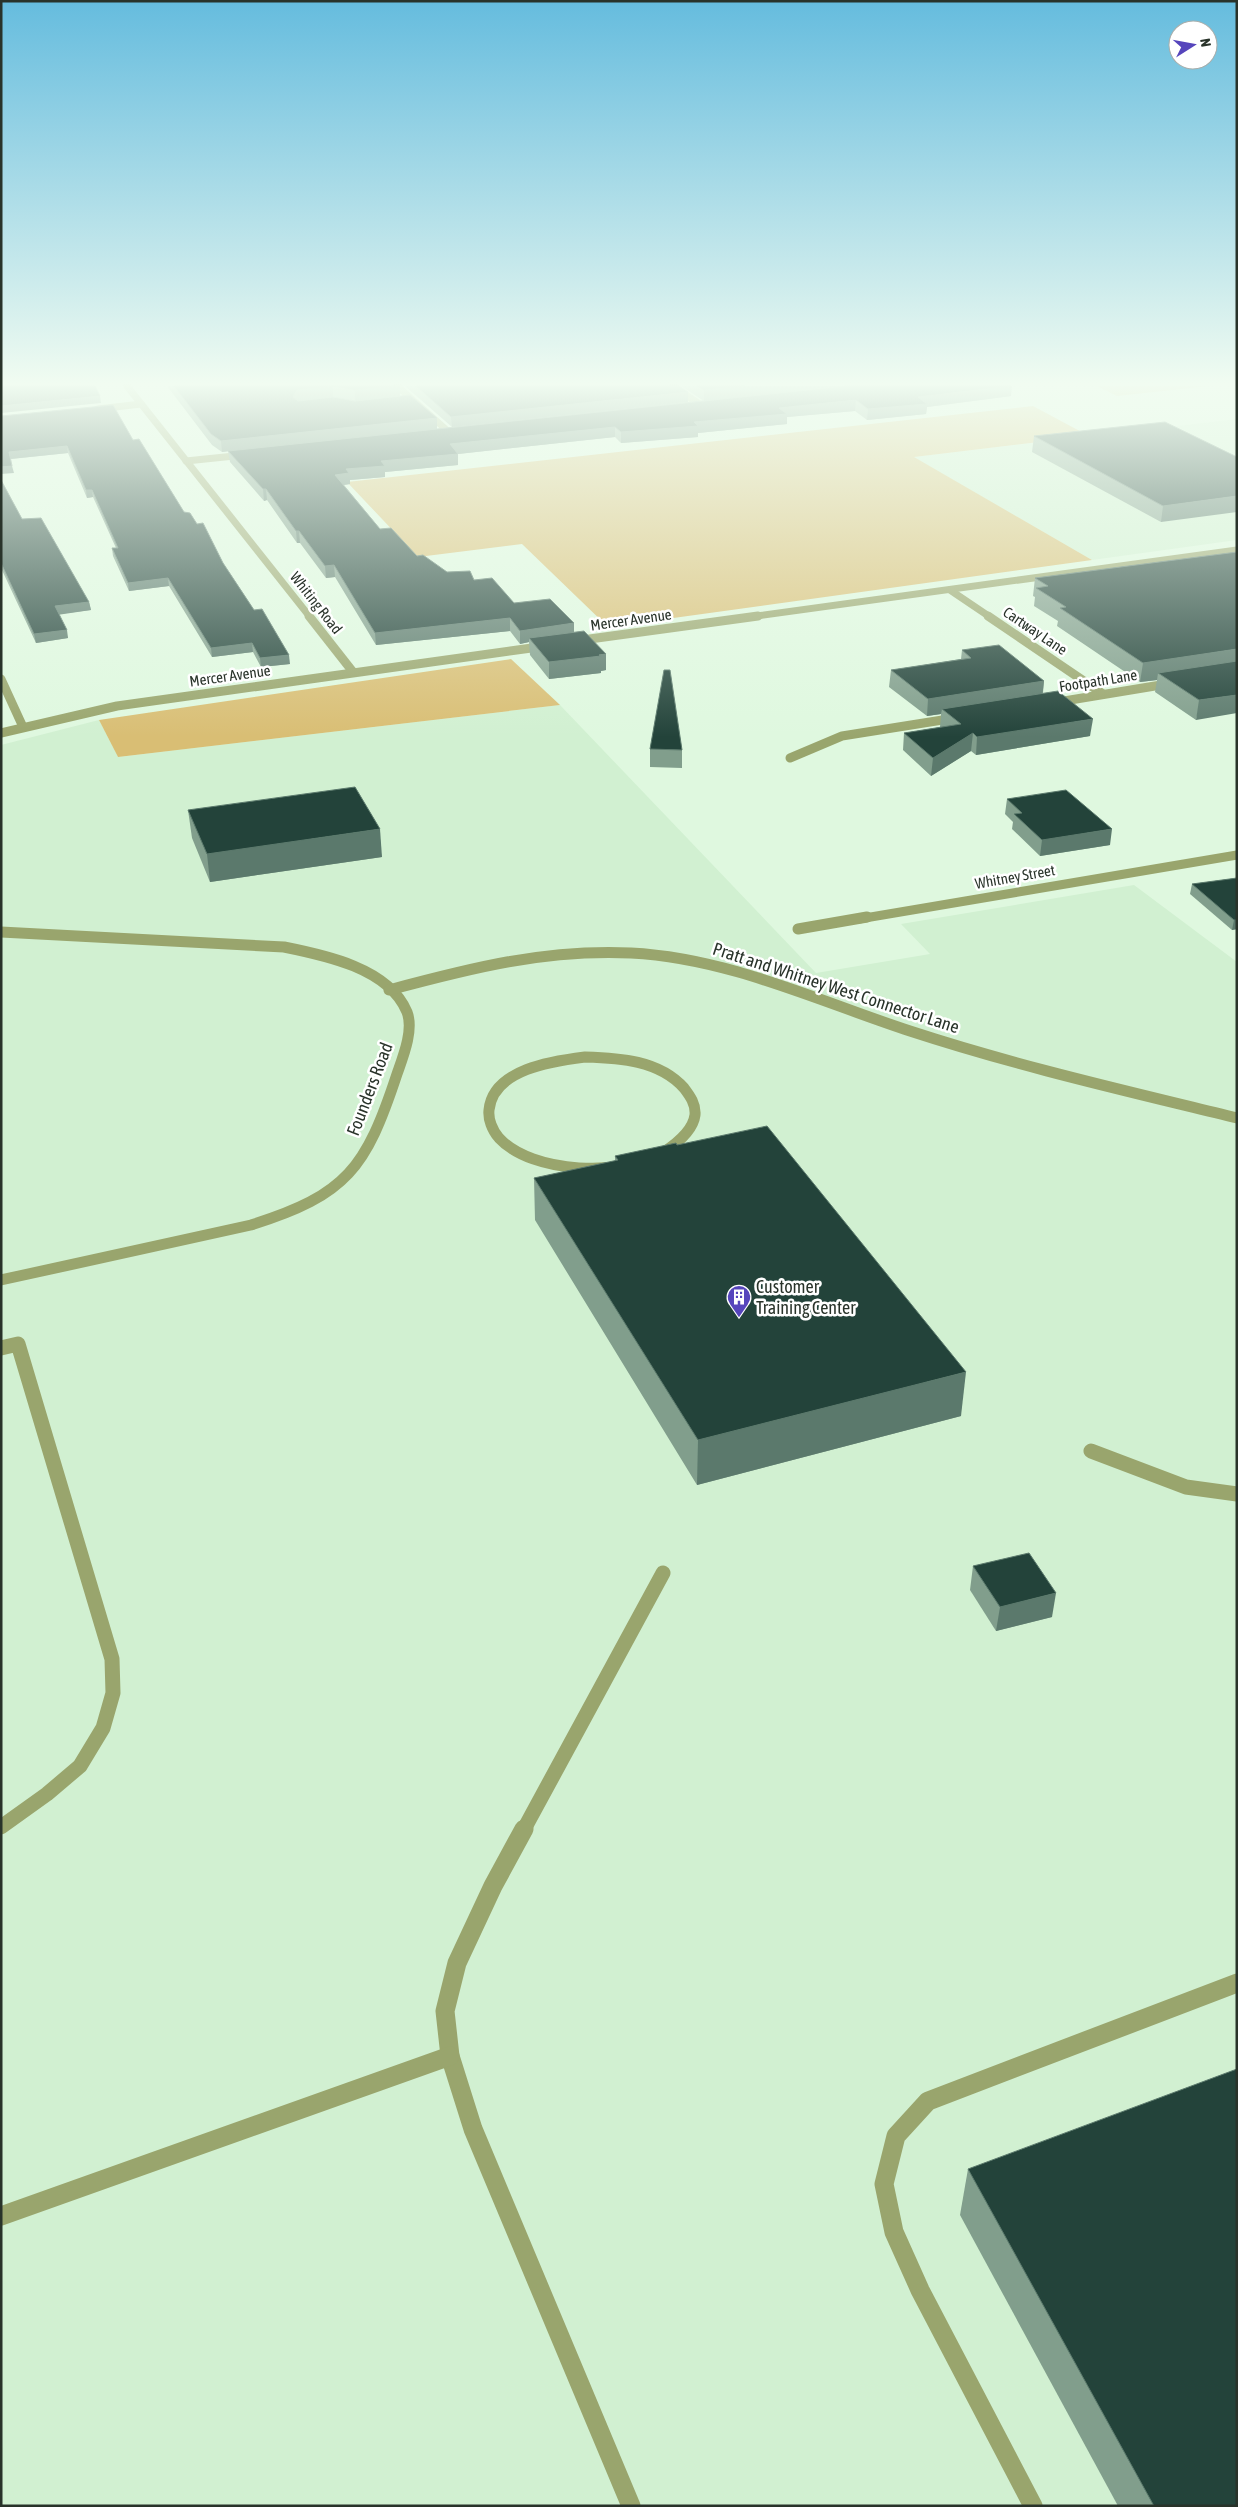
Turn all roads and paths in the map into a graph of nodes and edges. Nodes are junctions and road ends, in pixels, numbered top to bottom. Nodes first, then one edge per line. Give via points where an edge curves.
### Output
1 (219, 503) edge
2 (1237, 550) edge
3 (950, 590) junction
4 (568, 642) edge
5 (559, 644) edge
6 (353, 672) junction
7 (1, 678) edge
8 (1180, 682) edge
9 (1104, 694) junction
10 (1045, 704) edge
11 (968, 716) edge
12 (23, 727) junction
13 (1, 733) edge
14 (790, 758) dead end
15 (1237, 854) edge
16 (798, 929) dead end
17 (1, 932) edge
18 (389, 990) junction
19 (1237, 1118) edge
20 (670, 1149) joint
21 (1, 1280) edge
22 (1, 1348) edge
23 (1090, 1451) dead end
24 (1237, 1494) edge
25 (663, 1573) dead end
26 (1, 1827) edge
27 (1237, 1983) edge
28 (450, 2056) junction
29 (1, 2216) edge
30 (631, 2506) edge
31 (1033, 2506) edge

1 - 6 street, Whiting Road
2 - 3 street, Mercer Avenue
3 - 4 street, Mercer Avenue
3 - 9 street, Cartway Lane
5 - 6 street, Mercer Avenue
6 - 12 street, Mercer Avenue via 117,706
7 - 12 street
8 - 9 street, Footpath Lane
9 - 10 street, Footpath Lane
11 - 14 street via 842,736
12 - 13 street, Mercer Avenue
15 - 16 street, Whitney Street
17 - 18 street, Founders Road via 284,948 349,963 371,974
18 - 19 street, Pratt and Whitney West Connector Lane via 481,966 534,958 613,953 653,955 718,966 978,1053
18 - 21 street, Founders Road via 407,1012 409,1022 405,1050 360,1160 343,1181 317,1200 251,1225
20 - 20 street via 687,1134 695,1117 693,1100 683,1085 662,1071 641,1063 614,1058 557,1060 510,1078 495,1092 488,1108 490,1124 500,1139 518,1153 546,1163 578,1168 612,1167 644,1161
22 - 26 street via 18,1344 112,1658 113,1693 103,1728 80,1766
23 - 24 street via 1186,1487
25 - 28 street via 493,1886 457,1963 445,2011
27 - 31 street via 928,2101 896,2136 884,2184 894,2232 920,2290
28 - 29 street
28 - 30 street via 473,2129

